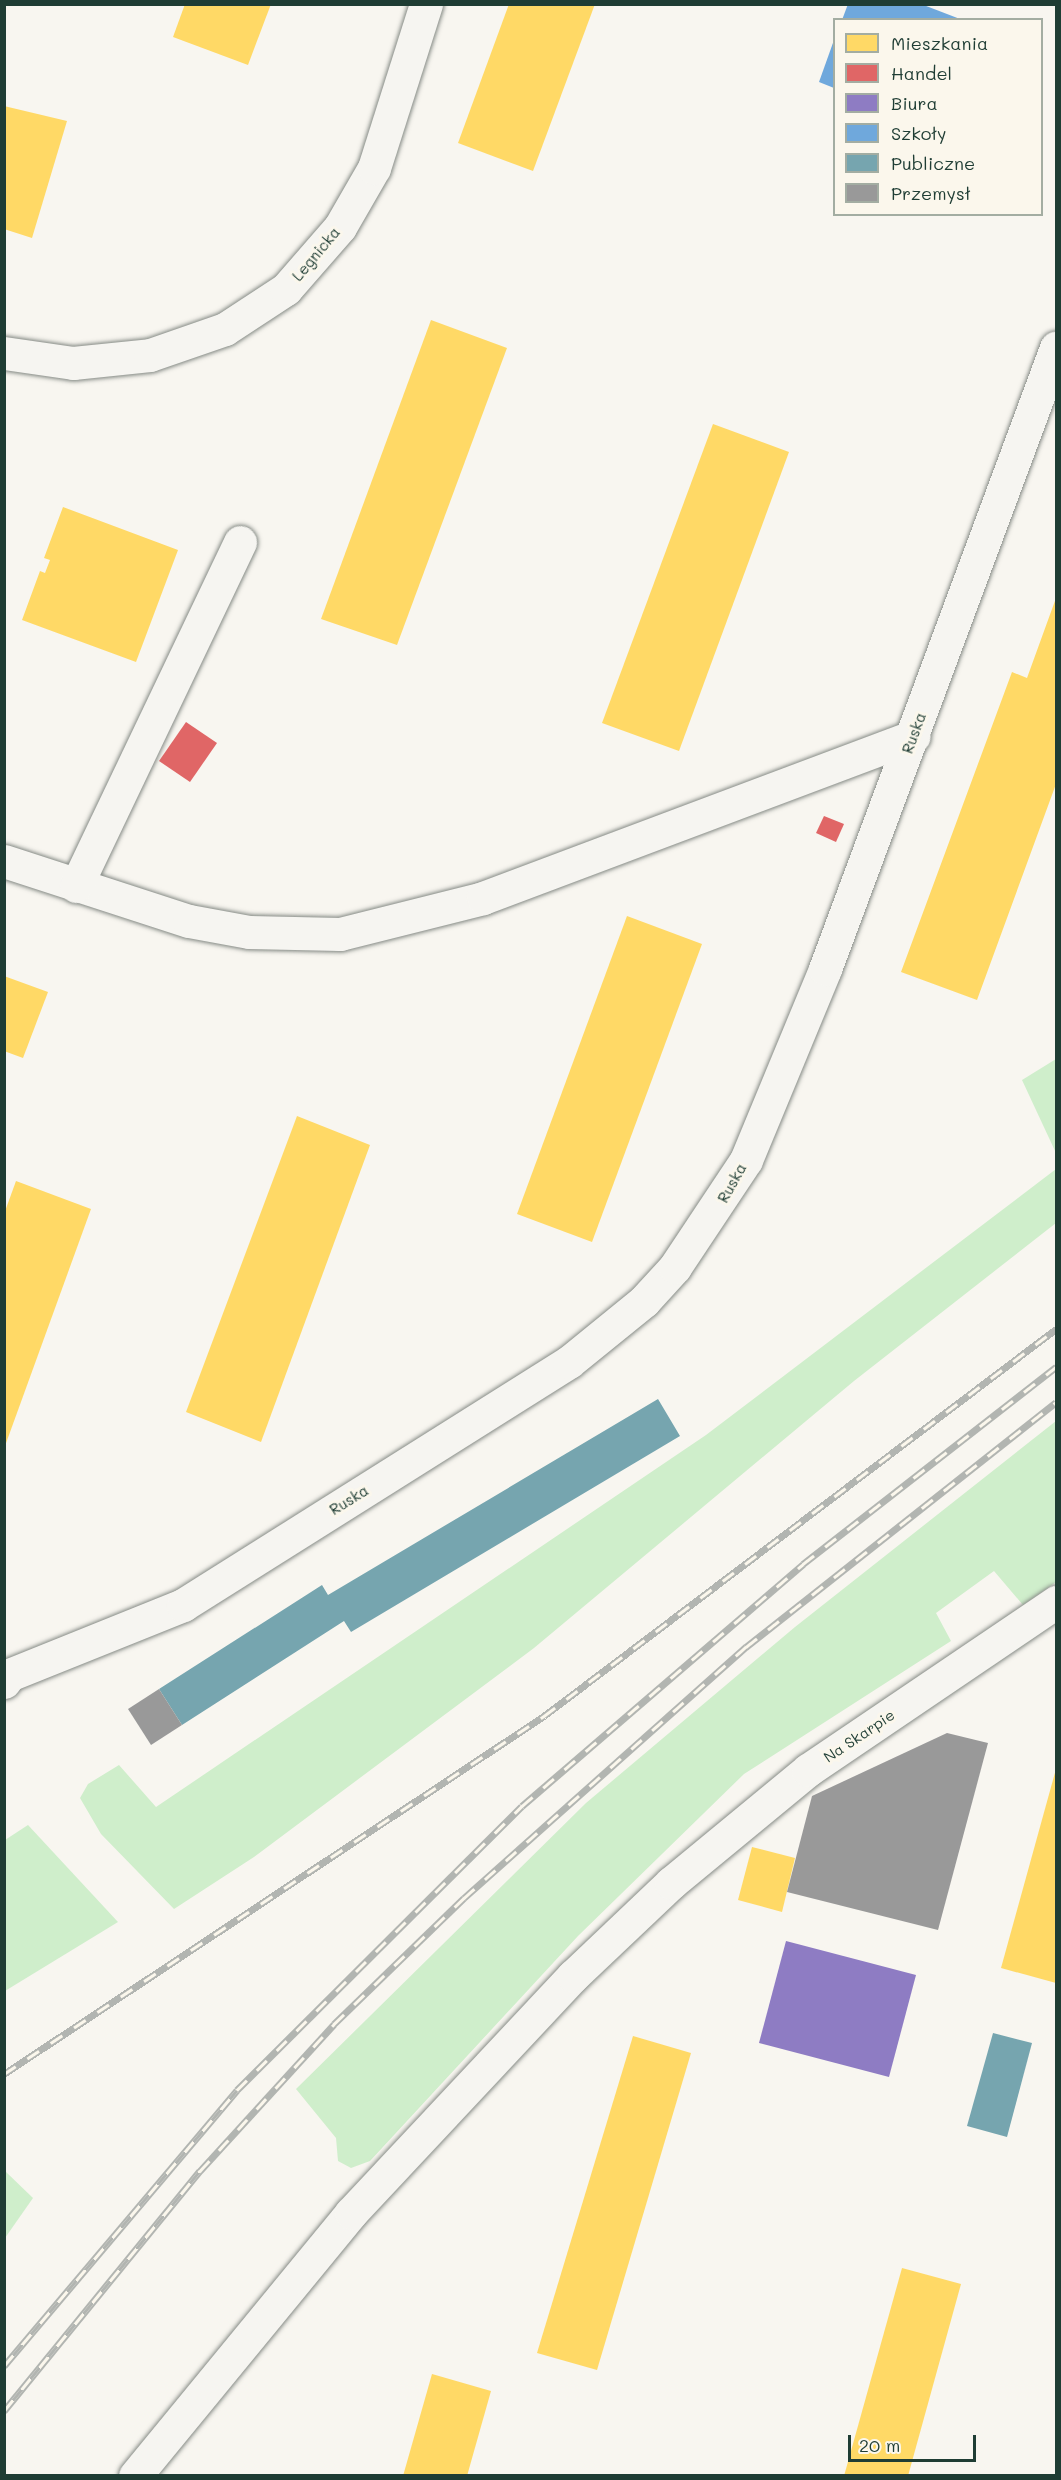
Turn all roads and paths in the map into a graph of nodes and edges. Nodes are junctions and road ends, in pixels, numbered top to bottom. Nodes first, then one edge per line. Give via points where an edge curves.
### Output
1 (426, 4) edge
2 (1056, 348) edge
3 (4, 353) edge
4 (240, 543) dead end
5 (913, 736) junction
6 (4, 861) edge
7 (76, 886) junction
8 (1056, 1602) edge
9 (6, 1675) edge
10 (135, 2475) edge

1 - 3 street, Legnicka via 374,168 340,227 286,289 202,339 150,355 73,363
2 - 5 street, Ruska
4 - 7 street
5 - 7 street via 483,898 378,928 310,935 240,930 189,921
5 - 9 street, Ruska via 746,1160 705,1229 644,1301 569,1362 183,1605
6 - 7 street
8 - 10 street, Na Skarpie via 808,1770 671,1883 573,1976 351,2213

